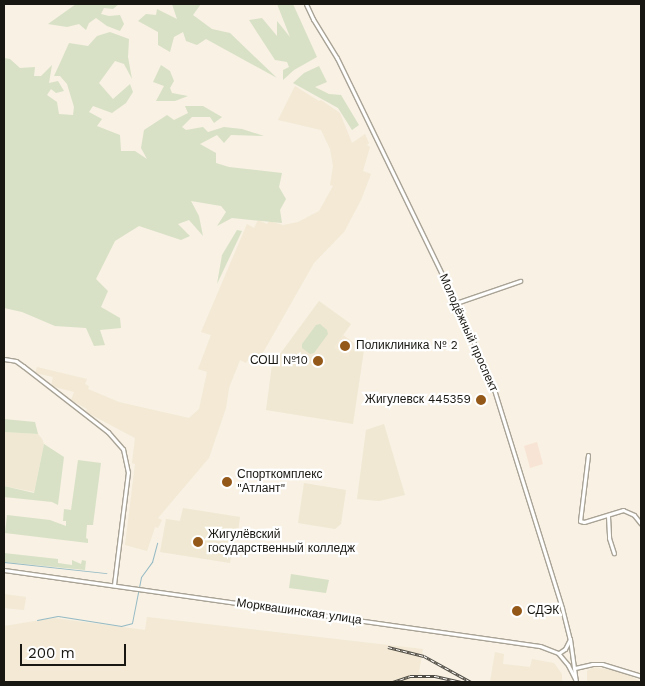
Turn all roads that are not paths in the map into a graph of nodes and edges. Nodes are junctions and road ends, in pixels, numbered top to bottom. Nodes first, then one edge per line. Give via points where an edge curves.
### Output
1 (306, 4) edge
2 (520, 281) dead end
3 (456, 303) junction
4 (4, 359) edge
5 (588, 455) dead end
6 (608, 516) junction
7 (641, 524) edge
8 (614, 553) dead end
9 (4, 570) edge
10 (114, 585) junction
11 (570, 638) junction
12 (558, 653) junction
13 (575, 668) junction
14 (641, 676) edge
15 (576, 682) edge

1 - 3 street, Молодёжный проспект via 332,49
2 - 3 street
3 - 11 street, Молодёжный проспект via 495,391
4 - 10 street via 16,361 116,438 125,455 128,472
5 - 6 street via 580,521
6 - 7 street via 623,510 634,515
6 - 8 street
9 - 10 street, Морквашинская улица
10 - 12 street, Морквашинская улица via 528,644
11 - 12 street
11 - 13 street, Молодёжный проспект
12 - 15 street
13 - 14 street via 602,664
13 - 15 street, Молодёжный проспект

